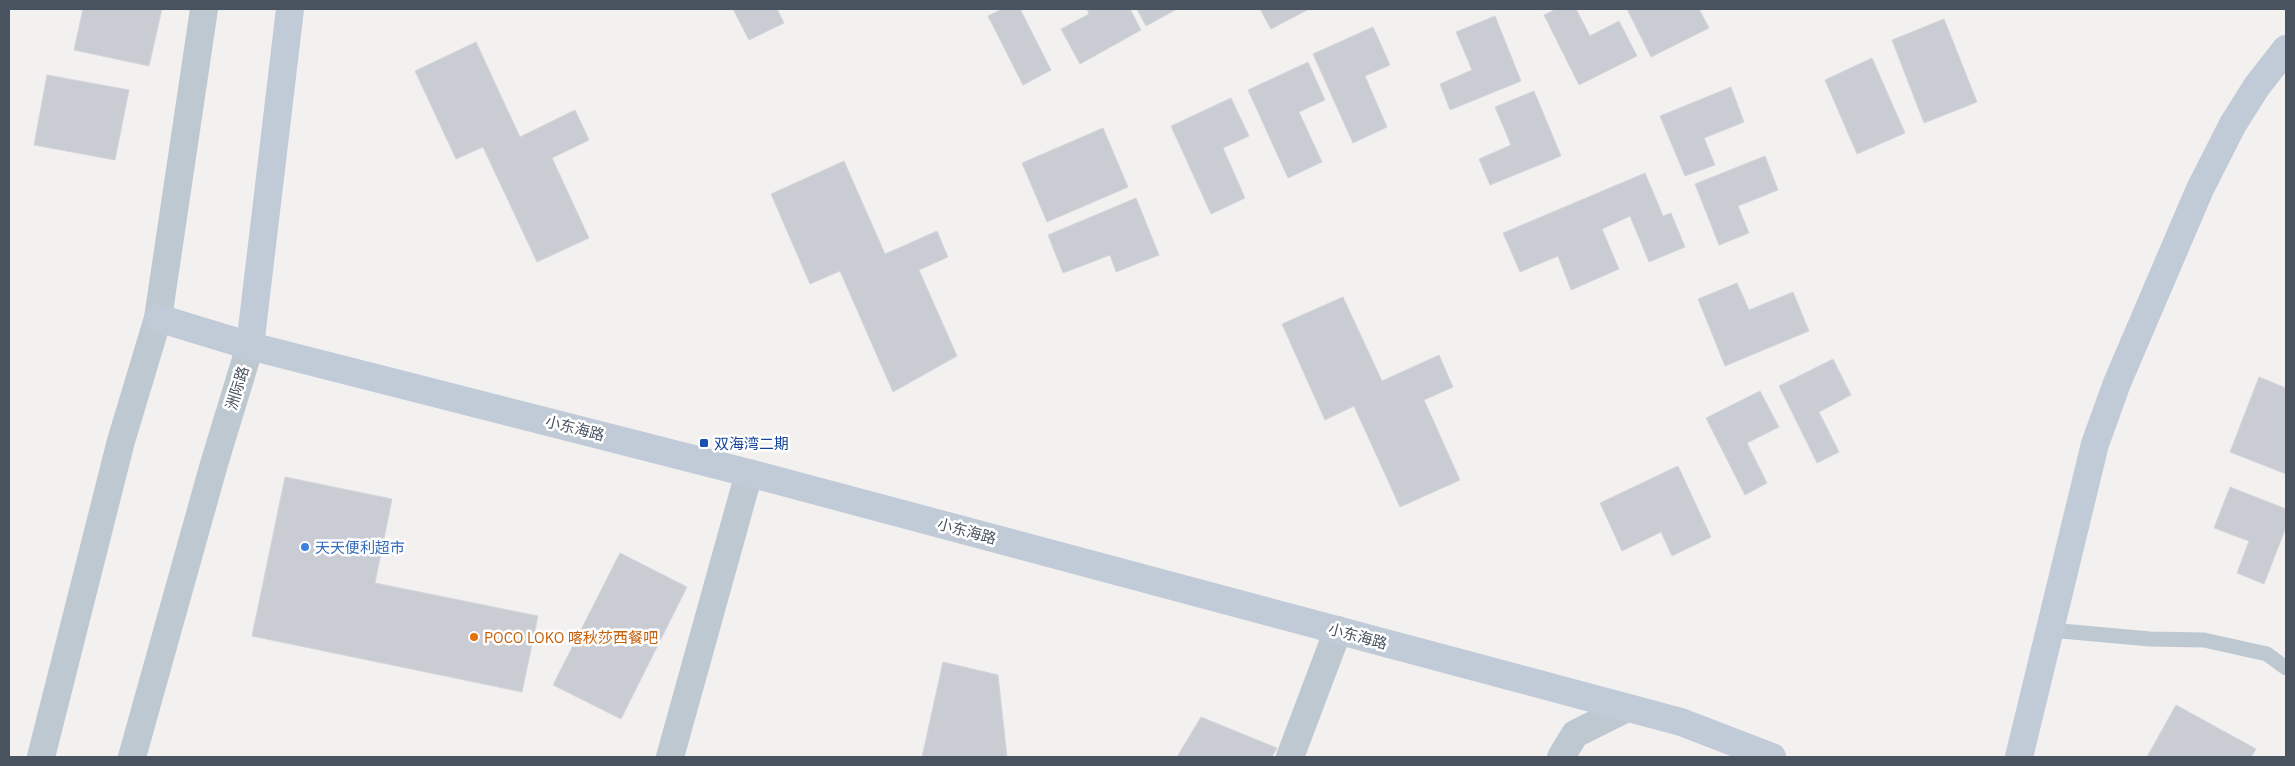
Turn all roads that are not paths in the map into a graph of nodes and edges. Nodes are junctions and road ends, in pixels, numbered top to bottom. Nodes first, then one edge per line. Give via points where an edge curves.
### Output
1 (204, 9) edge
2 (290, 9) edge
3 (2286, 49) edge
4 (158, 318) junction
5 (250, 346) junction
6 (749, 473) junction
7 (1338, 630) junction
8 (2050, 630) junction
9 (2286, 668) edge
10 (1628, 708) junction
11 (41, 757) edge
12 (132, 757) edge
13 (670, 757) edge
14 (1290, 757) edge
15 (1560, 757) edge
16 (1772, 757) edge
17 (2019, 757) edge

1 - 4 street
2 - 5 main road, 洲际路
3 - 8 main road via 2257,86 2200,189 2117,382 2095,444
4 - 5 main road, 小东海路
4 - 11 street via 122,441
5 - 6 main road, 小东海路
5 - 12 street, 洲际路
6 - 7 main road, 小东海路
6 - 13 street
7 - 10 main road, 小东海路
7 - 14 street
8 - 9 lane via 2150,640 2204,640 2267,654
8 - 17 main road
10 - 15 street via 1575,734
10 - 16 main road, 小东海路 via 1681,722

